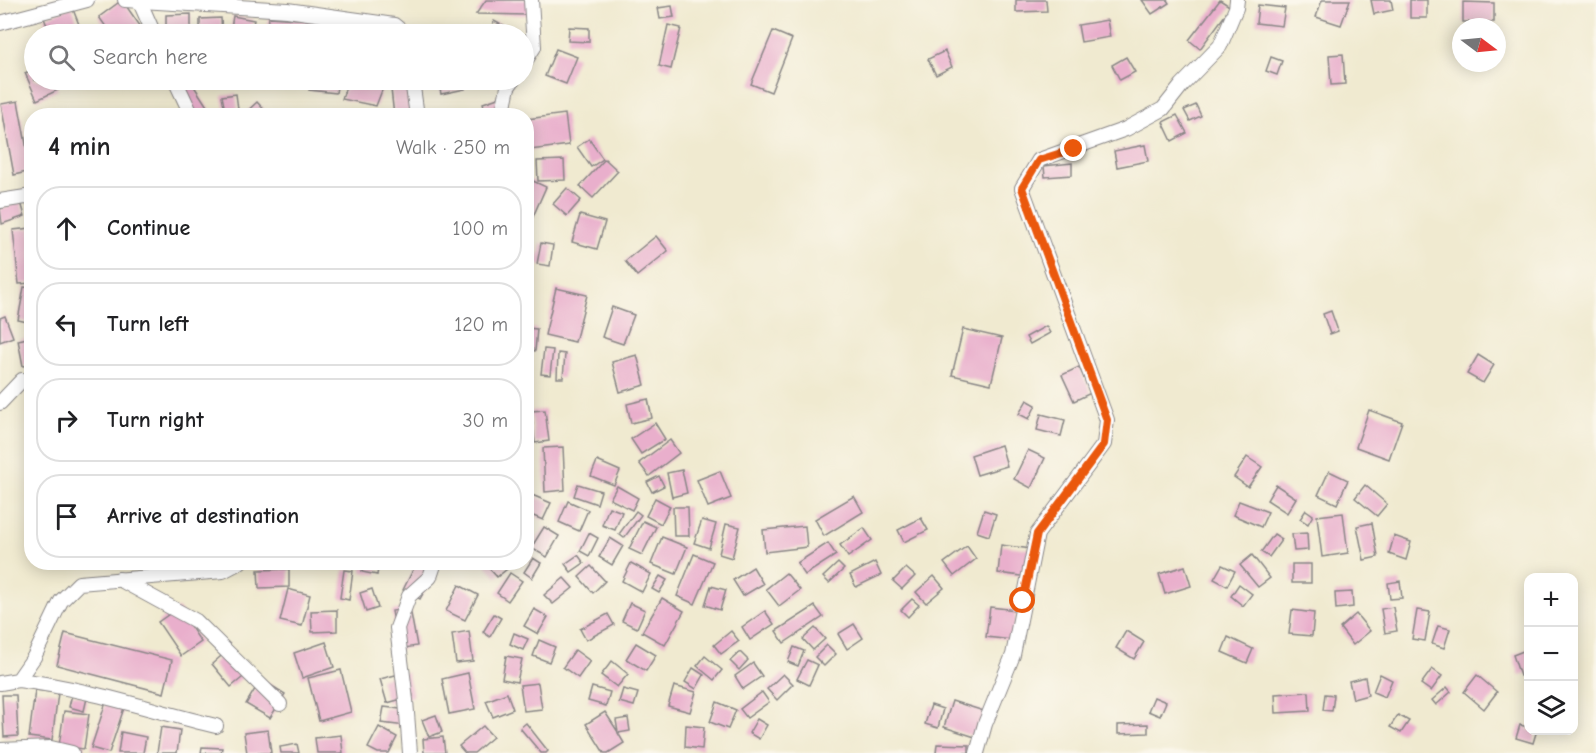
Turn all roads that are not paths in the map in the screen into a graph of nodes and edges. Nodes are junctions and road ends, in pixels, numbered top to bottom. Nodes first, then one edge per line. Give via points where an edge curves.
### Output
1 (87, 0) edge
2 (531, 0) edge
3 (1237, 0) edge
4 (134, 1) edge
5 (0, 23) edge
6 (148, 24) edge
7 (387, 24) edge
8 (533, 24) edge
9 (180, 90) edge
10 (413, 90) edge
11 (507, 90) edge
12 (188, 108) edge
13 (416, 108) edge
14 (504, 108) edge
15 (24, 197) edge
16 (0, 201) edge
17 (24, 380) edge
18 (0, 403) edge
19 (225, 570) edge
20 (432, 570) edge
21 (119, 579) junction
22 (18, 681) junction
23 (0, 683) edge
24 (280, 704) dead end
25 (216, 726) dead end
26 (0, 750) edge
27 (72, 753) edge
28 (410, 753) edge
29 (977, 753) edge

1 - 5 street
2 - 8 street
3 - 29 street via 1220,46 1163,109 1126,129 1039,160 1022,188 1107,420 1104,444 1037,534 1013,655
4 - 6 street
4 - 7 street via 287,10
9 - 12 street
10 - 13 street
11 - 14 street
15 - 16 street
17 - 18 street
19 - 21 street
20 - 28 street via 409,596 397,627
21 - 22 street via 79,583 61,601
21 - 24 street via 196,621
22 - 23 street
22 - 25 street via 49,684
26 - 27 street via 51,748

